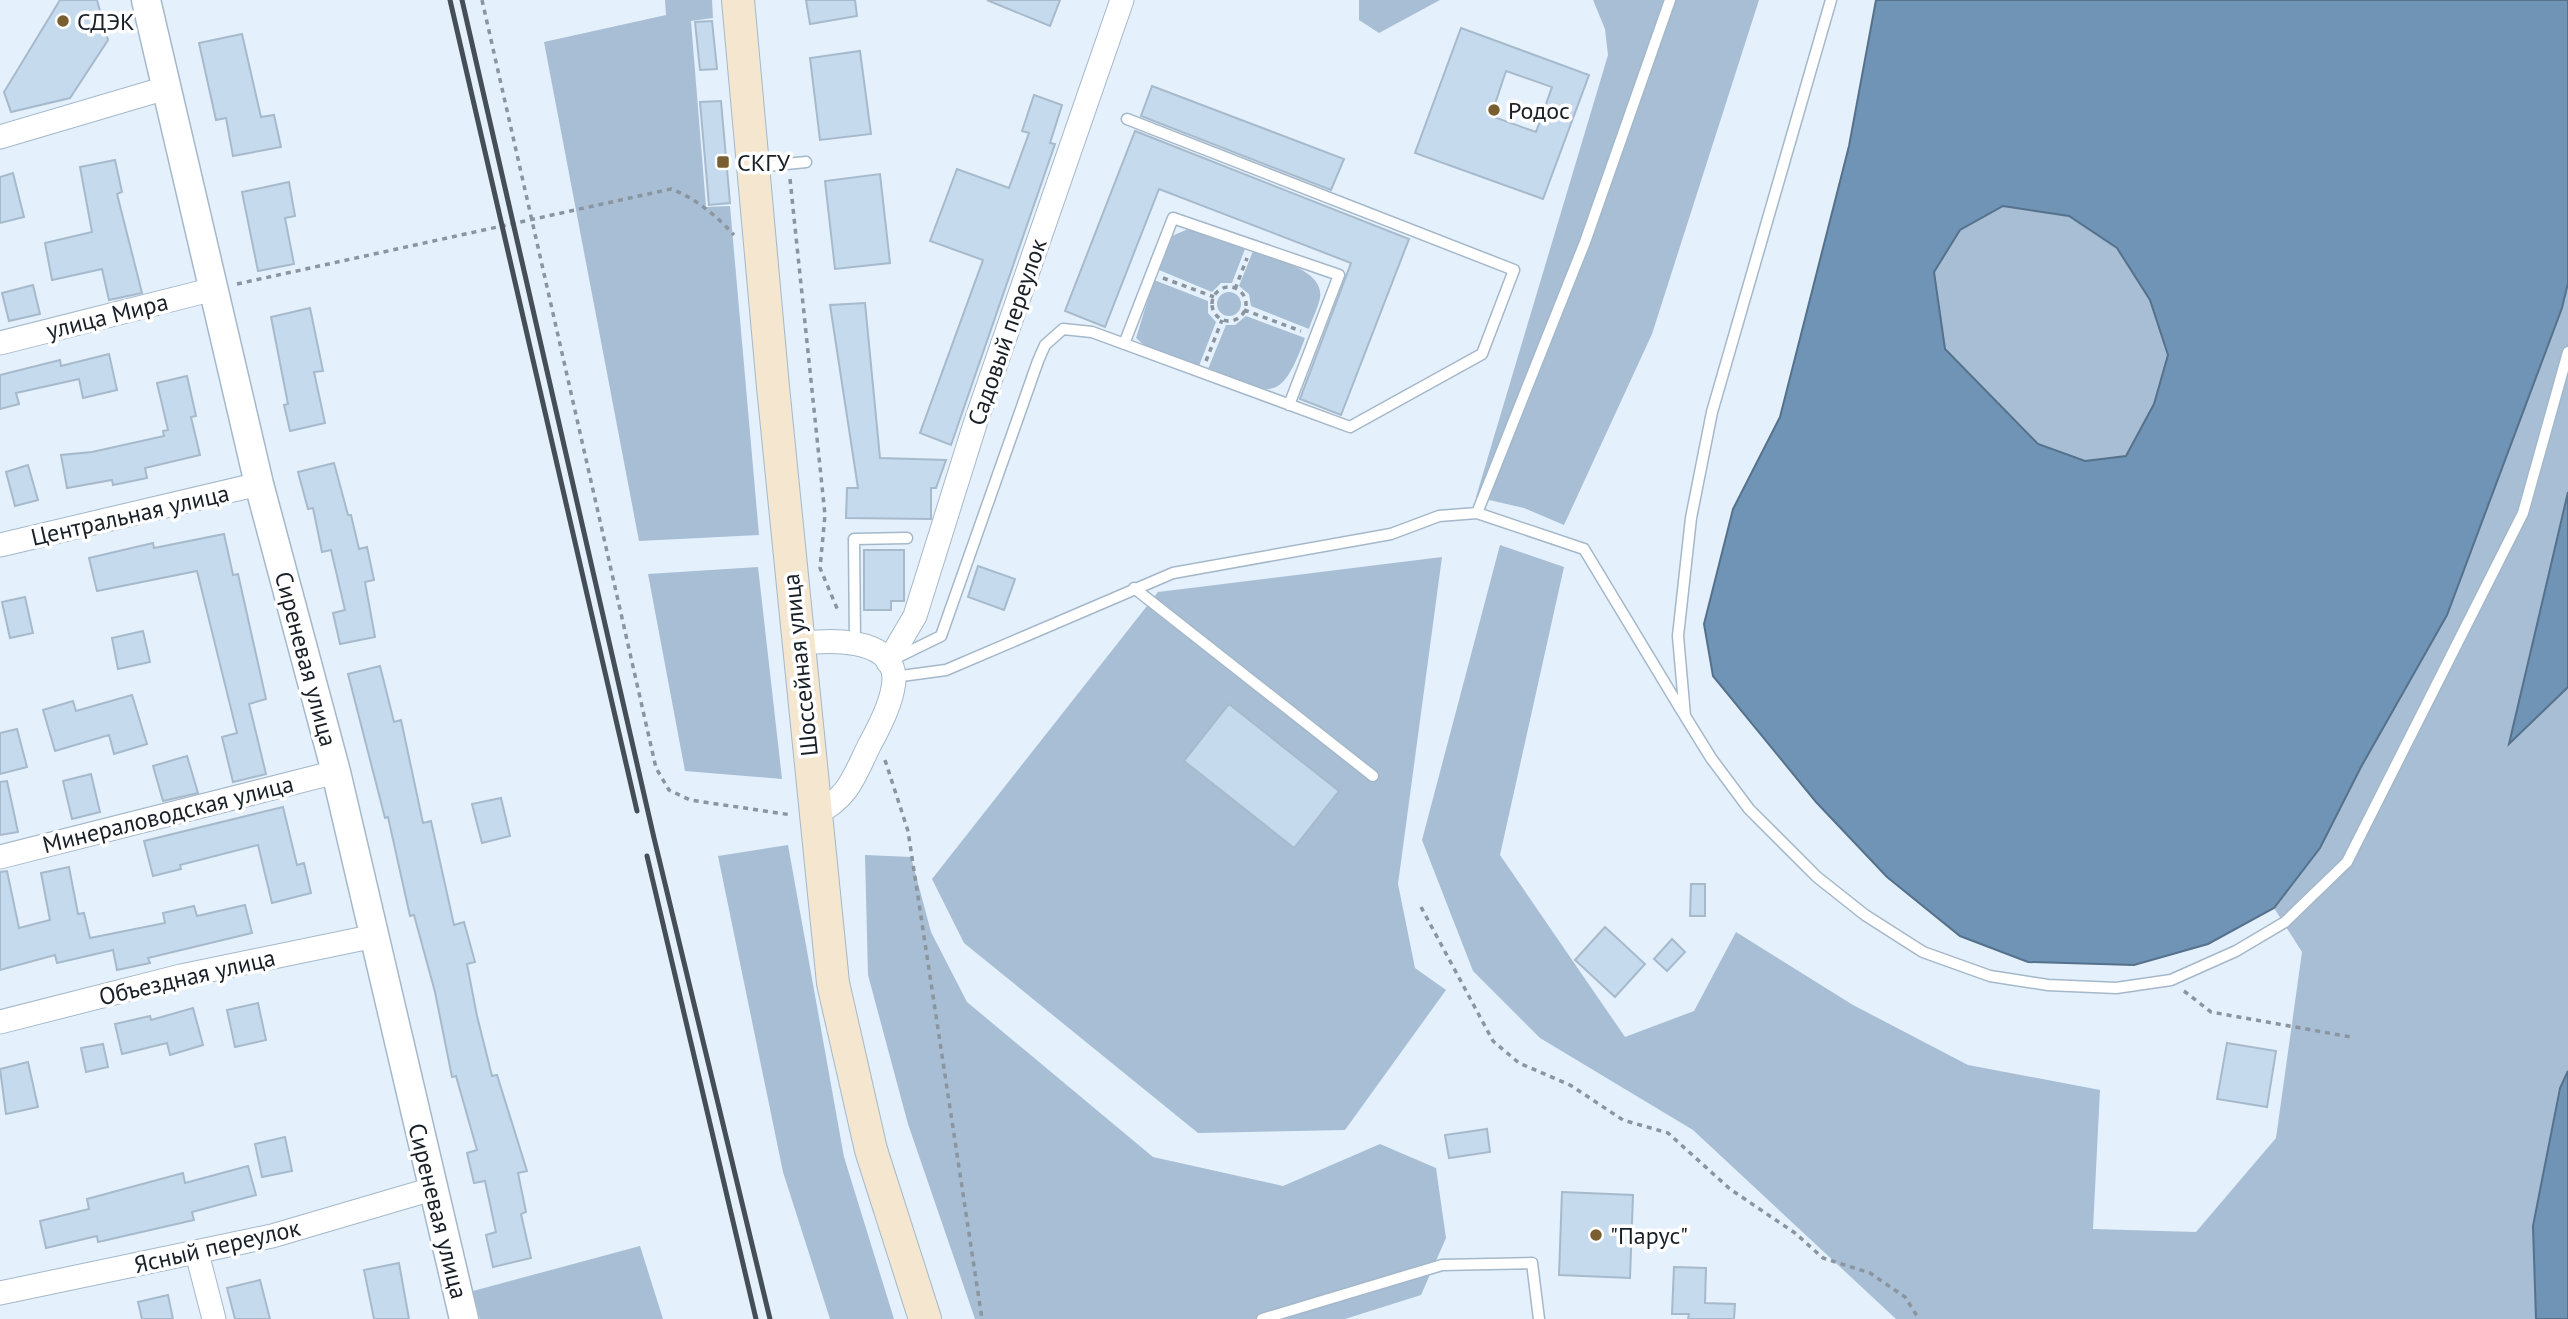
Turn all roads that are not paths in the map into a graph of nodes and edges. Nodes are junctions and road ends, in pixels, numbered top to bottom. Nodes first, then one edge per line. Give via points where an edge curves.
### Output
1 (146, 0) edge
2 (738, 0) edge
3 (1122, 0) edge
4 (1670, 0) edge
5 (1831, 0) edge
6 (166, 88) junction
7 (1127, 119) dead end
8 (0, 137) edge
9 (806, 162) dead end
10 (753, 167) junction
11 (214, 289) junction
12 (0, 342) edge
13 (1124, 344) junction
14 (2568, 352) edge
15 (1289, 405) junction
16 (259, 484) junction
17 (1477, 513) junction
18 (907, 538) dead end
19 (0, 545) edge
20 (1134, 588) junction
21 (855, 636) junction
22 (798, 644) junction
23 (891, 669) junction
24 (1685, 716) junction
25 (336, 772) junction
26 (1373, 776) dead end
27 (815, 814) junction
28 (0, 857) edge
29 (375, 936) junction
30 (0, 1022) edge
31 (432, 1189) junction
32 (197, 1253) junction
33 (0, 1293) edge
34 (214, 1319) edge
35 (464, 1319) edge
36 (925, 1319) edge
37 (1262, 1319) edge
38 (1539, 1319) edge

1 - 6 street, Сиреневая улица
2 - 10 main road, Шоссейная улица
3 - 23 street, Садовый переулок via 976,421 915,616
4 - 17 lane via 1586,242
5 - 24 lane via 1712,412 1692,518 1678,636
6 - 8 street
6 - 11 street, Сиреневая улица
7 - 15 lane via 1514,270 1482,355 1350,427
9 - 10 lane
10 - 22 main road, Шоссейная улица
11 - 12 street, улица Мира
11 - 16 street, Сиреневая улица
13 - 15 lane
13 - 15 lane via 1173,218 1339,275
13 - 23 lane via 1074,328 1055,334 1045,345 941,636
14 - 24 lane via 2523,513 2347,862 2285,922 2236,951 2171,980 2116,988 2048,985 1990,976 1923,952 1817,877 1749,809
16 - 19 street, Центральная улица
16 - 25 street, Сиреневая улица
17 - 20 lane via 1439,516 1391,534 1173,573
17 - 24 lane via 1584,549
18 - 21 lane via 854,539
20 - 23 lane via 946,670
20 - 26 lane
21 - 22 street
21 - 23 street
22 - 27 main road, Шоссейная улица
23 - 27 street, Садовый переулок via 876,733 848,788 834,805
25 - 28 street, Минераловодская улица
25 - 29 street, Сиреневая улица
27 - 36 main road, Шоссейная улица via 833,983 871,1150
29 - 30 street, Объездная улица via 181,976
29 - 31 street, Сиреневая улица
31 - 32 street, Ясный переулок
31 - 35 street, Сиреневая улица
32 - 33 street, Ясный переулок
32 - 34 street
37 - 38 lane via 1442,1265 1532,1263

